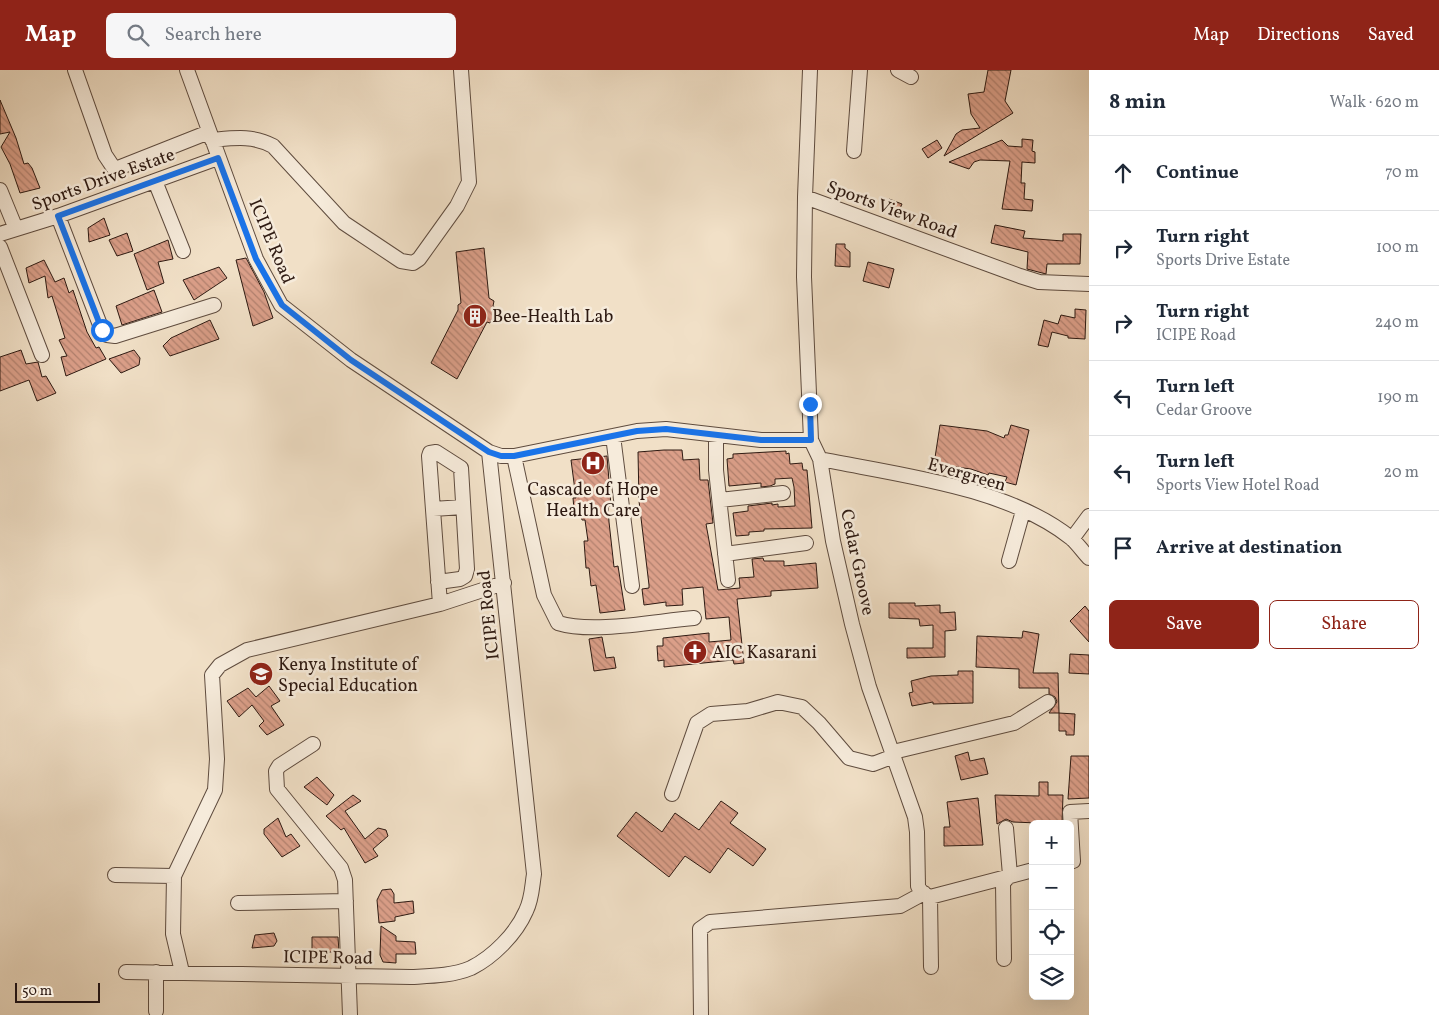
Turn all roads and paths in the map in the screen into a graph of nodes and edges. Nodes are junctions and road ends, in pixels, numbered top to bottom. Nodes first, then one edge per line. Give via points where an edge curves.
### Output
1 (75, 70) edge
2 (188, 70) edge
3 (461, 70) edge
4 (810, 70) edge
5 (860, 70) edge
6 (898, 70) edge
7 (911, 77) dead end
8 (210, 136) junction
9 (854, 151) dead end
10 (218, 158) junction
11 (155, 181) junction
12 (0, 190) edge
13 (805, 197) junction
14 (58, 216) junction
15 (16, 229) junction
16 (0, 234) edge
17 (0, 247) edge
18 (184, 251) dead end
19 (1089, 284) edge
20 (214, 305) dead end
21 (42, 355) dead end
22 (716, 435) junction
23 (613, 436) junction
24 (811, 440) junction
25 (489, 452) junction
26 (514, 456) junction
27 (820, 459) junction
28 (783, 493) dead end
29 (720, 500) junction
30 (463, 507) junction
31 (433, 509) junction
32 (1023, 511) junction
33 (1089, 516) edge
34 (1072, 539) junction
35 (806, 543) dead end
36 (725, 554) junction
37 (1089, 558) edge
38 (1009, 561) dead end
39 (728, 580) dead end
40 (438, 582) junction
41 (504, 583) junction
42 (632, 586) dead end
43 (440, 604) junction
44 (694, 618) dead end
45 (1048, 702) dead end
46 (313, 744) dead end
47 (894, 754) junction
48 (672, 794) dead end
49 (1089, 811) edge
50 (1070, 820) edge
51 (1006, 828) dead end
52 (1029, 871) edge
53 (115, 875) dead end
54 (1010, 875) junction
55 (174, 876) junction
56 (927, 895) junction
57 (346, 901) junction
58 (238, 903) dead end
59 (1004, 959) dead end
60 (930, 967) dead end
61 (126, 972) dead end
62 (156, 972) junction
63 (182, 972) junction
64 (349, 976) junction
65 (156, 1011) dead end
66 (350, 1015) edge
67 (701, 1015) edge

1 - 8 street via 105,155 113,167
2 - 8 street, ICIPE Road
3 - 8 street via 469,182 457,206 413,264 401,261 344,223 273,146 261,139
4 - 13 street, Sports View Road
5 - 9 street
6 - 7 street
8 - 10 street, ICIPE Road
10 - 11 street, Sports Drive Estate
10 - 25 street, ICIPE Road via 256,259 282,305 351,360
11 - 14 street, Sports Drive Estate
11 - 18 street
12 - 15 street
13 - 19 street, Sports View Road via 1039,282
13 - 24 street via 804,277
14 - 15 street, Sports Drive Estate
14 - 20 street via 102,330 107,335 115,336
15 - 16 street, Sports Drive Estate
17 - 21 street
22 - 23 street via 666,429
22 - 24 street via 761,440
22 - 29 street
23 - 26 street
23 - 42 street
24 - 27 street, Cedar Groove
25 - 26 street
25 - 41 street, ICIPE Road
26 - 44 street via 544,595 558,623 577,627
27 - 32 street, Evergreen via 972,490
27 - 47 street, Cedar Groove via 833,541 852,624 869,687
28 - 29 street
29 - 36 street
30 - 31 street
30 - 31 street via 460,466 436,452 429,456
30 - 40 street via 465,576
31 - 40 street
32 - 34 street, Evergreen
32 - 38 street
33 - 34 street
34 - 37 street, Evergreen
35 - 36 street
36 - 39 street
40 - 43 street
41 - 43 street
41 - 64 street, ICIPE Road via 534,874 526,912 506,941 470,968 444,975
43 - 55 street via 247,650 220,665 212,675 218,759 215,790
45 - 47 street via 1014,723
46 - 57 street via 279,766 276,771 277,789 341,868
47 - 48 street via 873,764 849,758 802,707 778,702 748,711 711,714 697,723
47 - 56 street, Cedar Groove via 918,832 918,886
49 - 50 street via 1070,812
51 - 54 street
52 - 54 street
53 - 55 street
54 - 56 street
54 - 59 street via 1003,883
55 - 63 street via 173,934
56 - 60 street, Cedar Groove
56 - 67 street via 900,906 710,922 700,929
57 - 58 street
57 - 64 street
61 - 62 street, ICIPE Road
62 - 63 street, ICIPE Road
62 - 65 street
63 - 64 street, ICIPE Road
64 - 66 street

